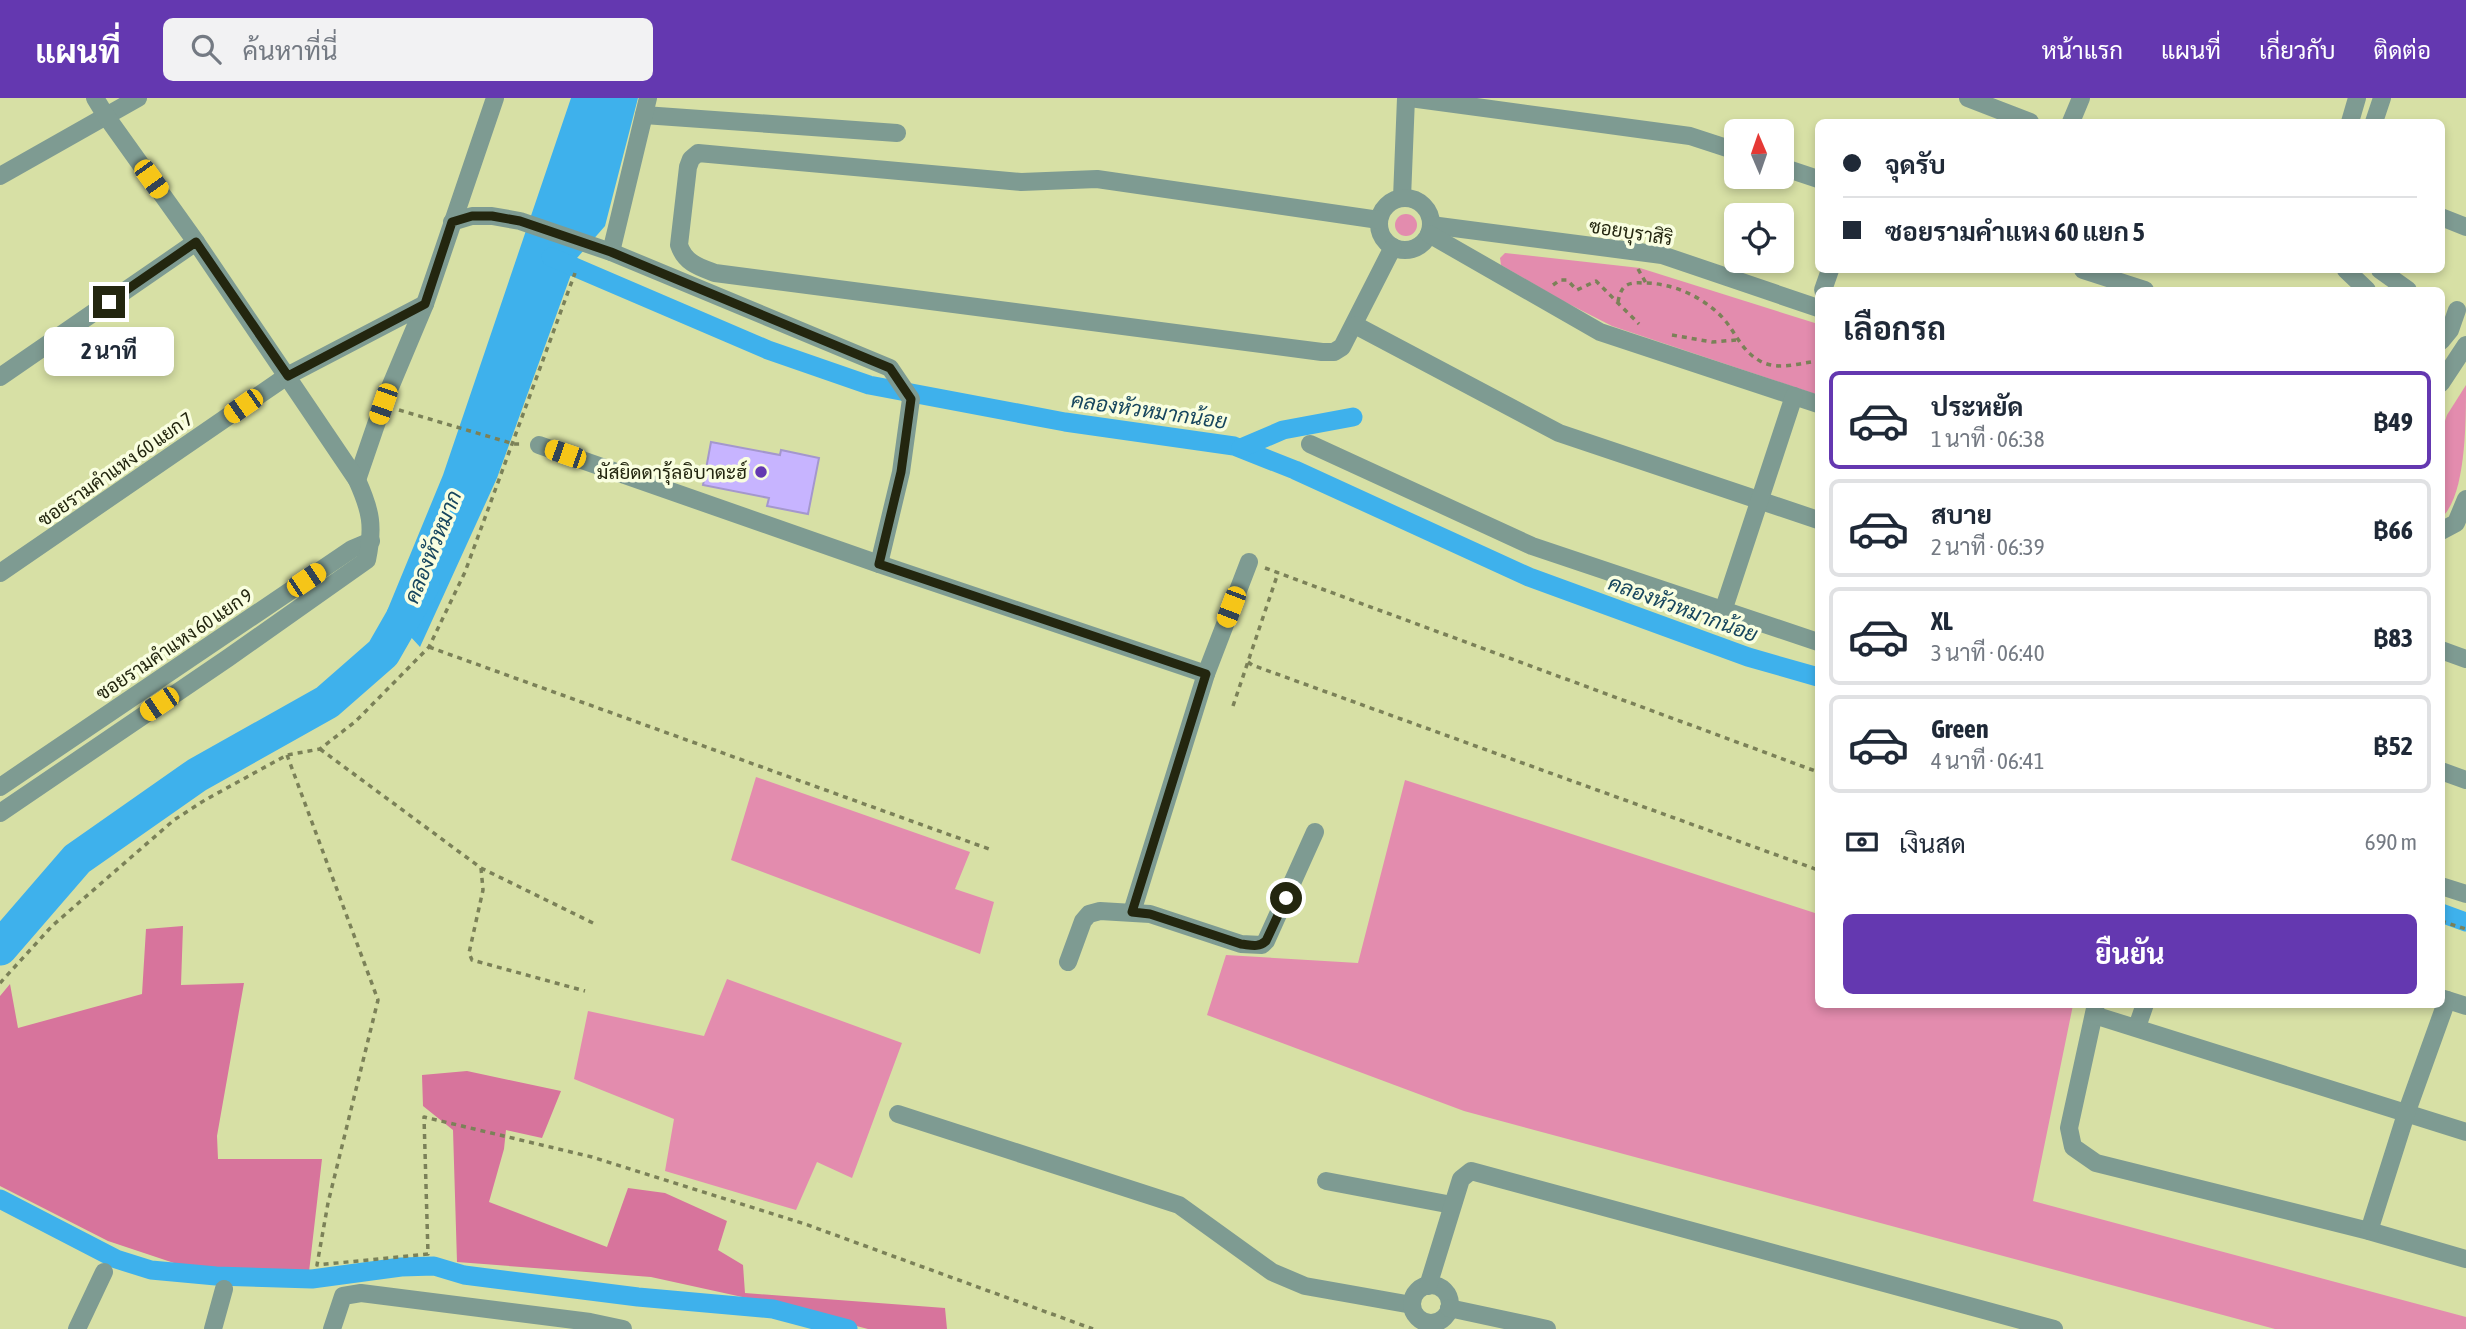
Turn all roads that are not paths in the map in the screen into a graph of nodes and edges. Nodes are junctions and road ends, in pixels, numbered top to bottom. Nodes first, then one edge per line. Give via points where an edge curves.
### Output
1 (95, 98) edge
2 (138, 98) edge
3 (495, 98) edge
4 (1408, 98) edge
5 (1968, 98) edge
6 (2081, 98) edge
7 (2357, 98) edge
8 (2382, 98) edge
9 (646, 107) edge
10 (106, 116) junction
11 (2022, 119) edge
12 (2072, 119) edge
13 (2351, 119) edge
14 (2375, 119) edge
15 (897, 133) dead end
16 (1724, 147) edge
17 (1794, 171) edge
18 (0, 176) edge
19 (1815, 178) edge
20 (1402, 198) junction
21 (2445, 218) edge
22 (1379, 220) junction
23 (452, 222) junction
24 (2466, 226) edge
25 (1430, 230) junction
26 (196, 242) junction
27 (1393, 247) junction
28 (605, 250) junction
29 (2092, 273) edge
30 (2349, 273) edge
31 (2384, 273) edge
32 (2136, 287) edge
33 (2364, 287) edge
34 (2404, 287) edge
35 (425, 304) junction
36 (1815, 306) edge
37 (2455, 309) edge
38 (1354, 325) junction
39 (2450, 333) edge
40 (2466, 345) edge
41 (288, 376) junction
42 (0, 377) edge
43 (2445, 377) edge
44 (1794, 396) junction
45 (1815, 403) edge
46 (1310, 444) dead end
47 (539, 445) dead end
48 (357, 480) junction
49 (2466, 499) edge
50 (1760, 500) junction
51 (1815, 519) edge
52 (2454, 527) edge
53 (371, 541) junction
54 (1249, 562) road end
55 (879, 564) junction
56 (0, 573) edge
57 (1723, 611) junction
58 (1815, 641) edge
59 (2445, 651) edge
60 (2466, 659) edge
61 (1206, 674) junction
62 (2445, 772) edge
63 (2466, 780) edge
64 (0, 787) edge
65 (0, 813) edge
66 (1315, 832) dead end
67 (2445, 887) edge
68 (2466, 894) edge
69 (1132, 912) junction
70 (1068, 962) dead end
71 (2445, 999) edge
72 (2466, 1006) edge
73 (2144, 1008) edge
74 (2441, 1008) edge
75 (2095, 1010) edge
76 (2137, 1027) junction
77 (898, 1114) dead end
78 (2406, 1114) junction
79 (2466, 1132) edge
80 (1326, 1181) dead end
81 (1452, 1205) junction
82 (2369, 1231) junction
83 (2466, 1259) edge
84 (104, 1272) dead end
85 (1428, 1286) junction
86 (224, 1289) dead end
87 (1449, 1308) junction
88 (1416, 1320) edge
89 (77, 1329) edge
90 (213, 1329) edge
91 (332, 1329) edge
92 (623, 1329) edge
93 (1547, 1329) edge
94 (2054, 1329) edge

1 - 10 street
2 - 10 street
3 - 23 street
4 - 16 street via 1690,136
4 - 20 street
5 - 11 street
6 - 12 street
7 - 13 street
8 - 14 street
9 - 15 street
9 - 28 street
10 - 18 street
10 - 26 street
17 - 19 street
20 - 22 street via 1387,206
20 - 25 street via 1426,208
21 - 24 street
22 - 27 street via 1381,236
22 - 38 street via 1097,179 1021,182 698,153 688,167 682,254 715,273 1308,352 1334,352
23 - 28 street via 472,216 520,221
23 - 35 street
25 - 27 street via 1417,247
25 - 36 street, ซอยบุราสิริ via 1661,255
25 - 44 street via 1600,332
26 - 41 street
26 - 42 street
27 - 38 street
28 - 55 street via 890,368 911,399 901,472
29 - 32 street
30 - 33 street
31 - 34 street
35 - 41 street, ซอยรามคำแหง 60 แยก 7
35 - 48 street
37 - 39 street
38 - 50 street via 1559,433
40 - 43 street
41 - 48 street
41 - 56 street, ซอยรามคำแหง 60 แยก 7
44 - 45 street
44 - 50 street
46 - 57 street via 1532,545
47 - 55 street
48 - 53 street via 369,505
49 - 52 street
50 - 51 street
50 - 57 street
53 - 64 street, ซอยรามคำแหง 60 แยก 9 via 352,549
53 - 65 street via 367,560
54 - 61 street
55 - 61 street
57 - 58 street
59 - 60 street
61 - 69 street
62 - 63 street
66 - 69 street via 1262,945 1241,944
67 - 68 street
69 - 70 street via 1089,914
71 - 72 street
73 - 76 street
74 - 78 street
75 - 76 street
75 - 82 street via 2069,1128 2073,1147 2096,1163
76 - 78 street
77 - 88 street via 1179,1205 1272,1272
78 - 79 street
78 - 82 street
80 - 81 street
81 - 85 street
81 - 94 street via 1461,1179 1471,1171 1483,1172
82 - 83 street
84 - 89 street
85 - 87 street via 1444,1291
85 - 88 street via 1415,1295
86 - 90 street
87 - 88 street via 1443,1319
87 - 93 street
91 - 92 street via 343,1296 362,1293

